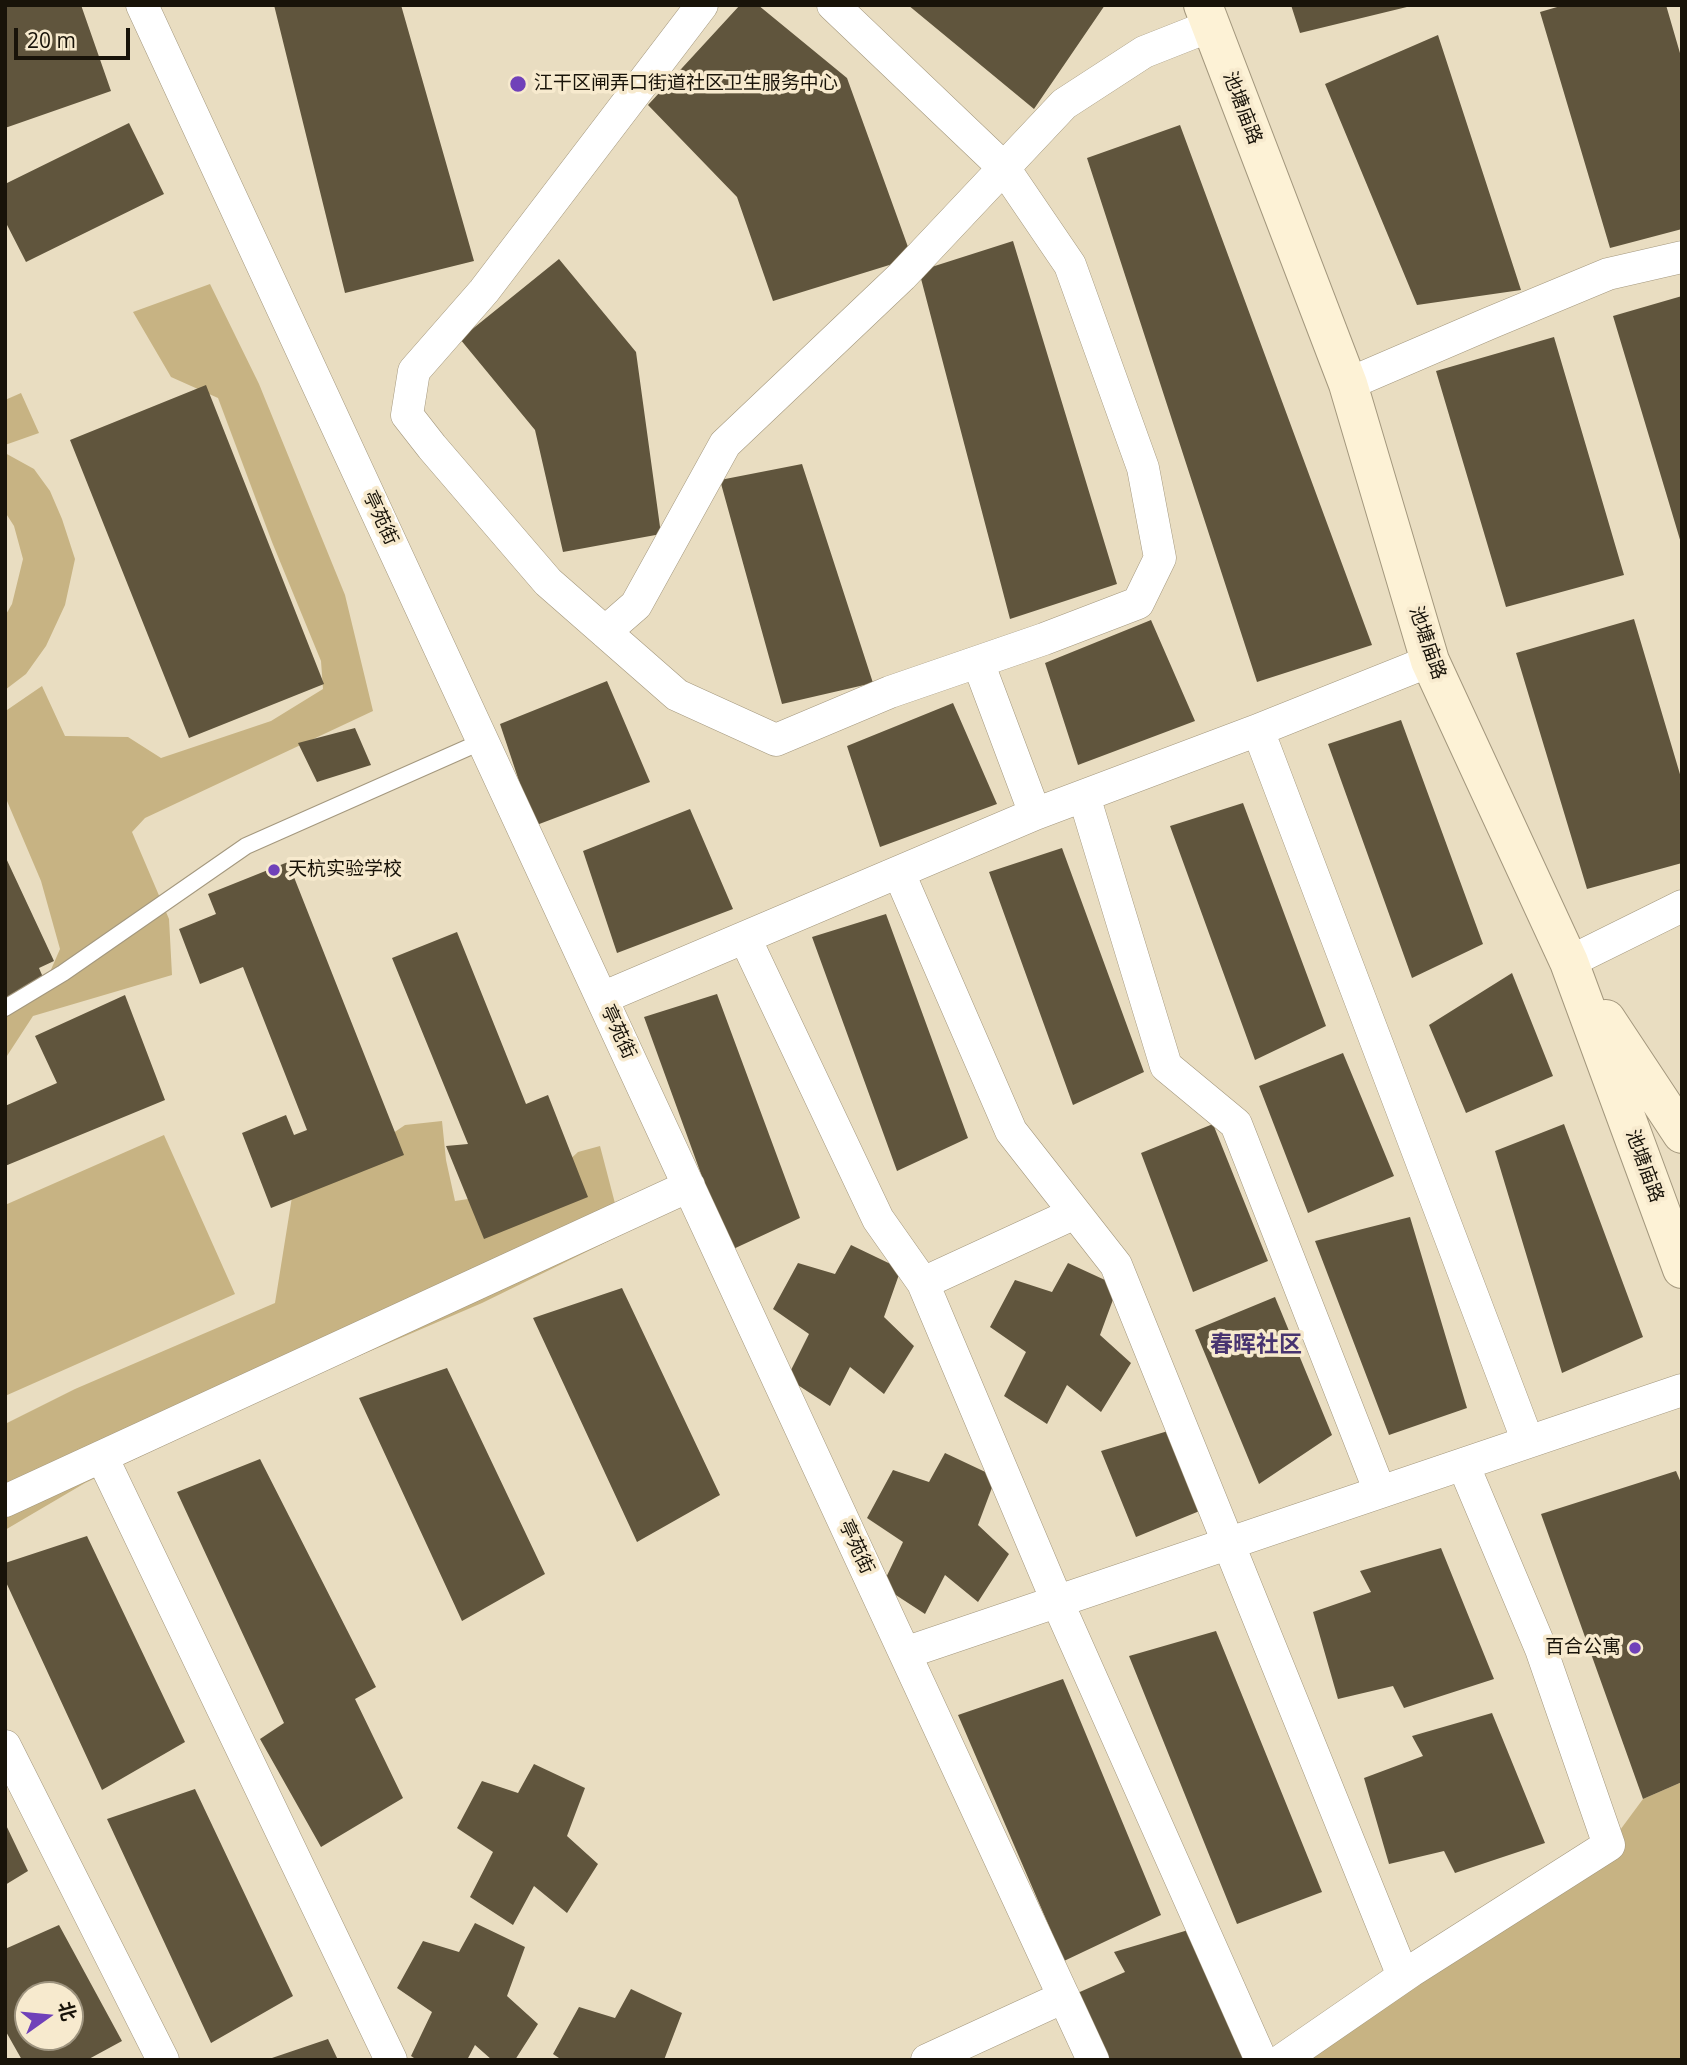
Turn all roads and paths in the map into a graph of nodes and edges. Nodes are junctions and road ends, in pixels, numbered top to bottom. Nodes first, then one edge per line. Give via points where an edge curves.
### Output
1 (142, 5) edge
2 (702, 5) edge
3 (833, 5) edge
4 (1207, 15) edge
5 (1004, 169) junction
6 (1682, 257) edge
7 (1348, 384) junction
8 (605, 632) junction
9 (1430, 661) junction
10 (978, 662) junction
11 (1258, 730) junction
12 (483, 741) junction
13 (1084, 796) junction
14 (1035, 814) junction
15 (899, 873) junction
16 (1682, 906) edge
17 (745, 937) junction
18 (1569, 962) junction
19 (602, 998) junction
20 (5, 1008) edge
21 (1682, 1134) edge
22 (689, 1186) junction
23 (1075, 1213) junction
24 (1682, 1269) edge
25 (922, 1283) junction
26 (1682, 1390) edge
27 (1528, 1442) junction
28 (102, 1457) junction
29 (1463, 1464) junction
30 (1380, 1492) junction
31 (5, 1501) edge
32 (1229, 1544) junction
33 (1057, 1601) junction
34 (905, 1653) junction
35 (5, 1746) edge
36 (1403, 1976) junction
37 (1064, 1997) junction
38 (163, 2060) edge
39 (391, 2060) edge
40 (927, 2060) edge
41 (1093, 2060) edge
42 (1261, 2060) edge
43 (1282, 2060) edge

1 - 12 street, 亭苑街
2 - 8 street via 484,292 414,371 407,415 548,582
3 - 5 street
4 - 5 street via 1065,104
4 - 7 street, 池塘庙路
5 - 8 street via 902,276 724,444 636,605
5 - 10 street via 1070,265 1143,468 1160,558 1138,603
6 - 7 street via 1608,274
7 - 9 street, 池塘庙路
8 - 10 street via 677,695 776,740 890,692
9 - 11 street
9 - 18 street, 池塘庙路
10 - 14 street
11 - 13 street
11 - 27 street
12 - 19 street, 亭苑街
12 - 20 lane via 246,846
13 - 14 street
13 - 30 street via 1166,1066 1236,1125
14 - 15 street
15 - 17 street
15 - 23 street via 1011,1132
16 - 18 street
17 - 19 street
17 - 25 street via 878,1219
18 - 21 street
18 - 24 street, 池塘庙路
19 - 22 street, 亭苑街
22 - 28 street
22 - 34 street, 亭苑街
23 - 25 street
23 - 32 street via 1116,1265
25 - 33 street
26 - 27 street
27 - 29 street
28 - 31 street
28 - 39 street
29 - 30 street
29 - 36 street via 1541,1649 1609,1845
30 - 32 street
32 - 33 street
32 - 36 street
33 - 34 street
33 - 42 street
34 - 37 street, 亭苑街
35 - 38 street
36 - 43 street
37 - 40 street
37 - 41 street, 亭苑街

